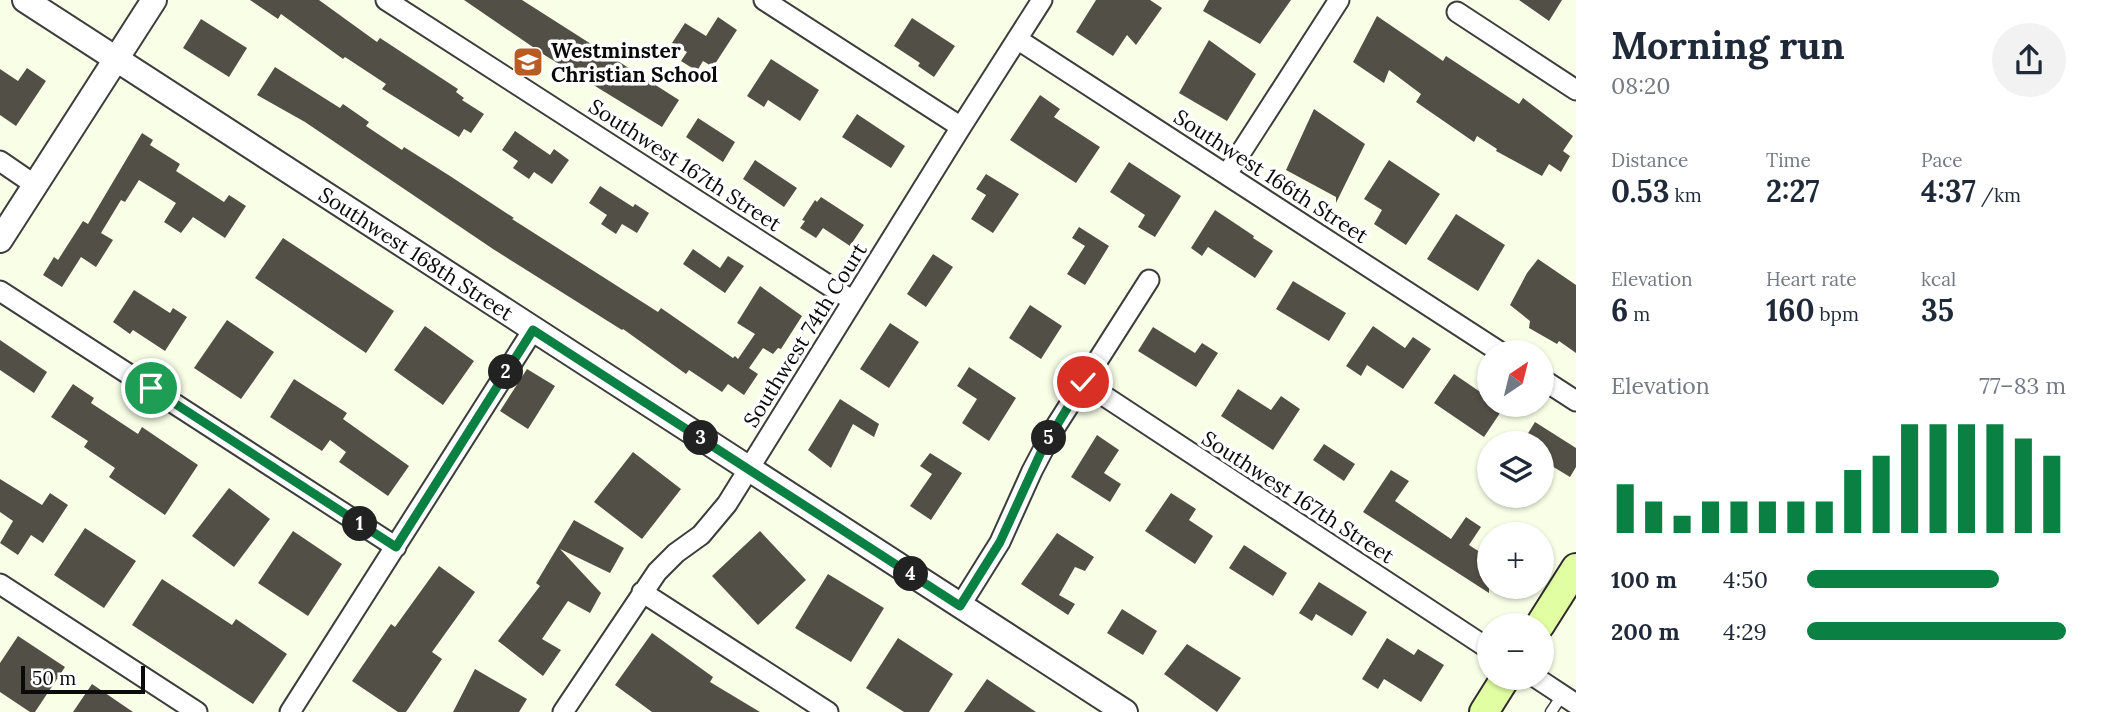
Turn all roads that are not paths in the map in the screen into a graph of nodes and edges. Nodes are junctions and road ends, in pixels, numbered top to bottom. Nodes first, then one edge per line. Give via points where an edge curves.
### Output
1 (26, 0) edge
2 (154, 0) edge
3 (386, 0) edge
4 (764, 0) edge
5 (1042, 0) edge
6 (1339, 0) edge
7 (1457, 12) dead end
8 (1017, 39) junction
9 (116, 60) junction
10 (1576, 90) edge
11 (961, 127) junction
12 (0, 161) edge
13 (1227, 174) junction
14 (35, 185) junction
15 (0, 240) edge
16 (1149, 280) dead end
17 (0, 291) edge
18 (853, 301) junction
19 (533, 330) junction
20 (1482, 340) edge
21 (1083, 382) junction
22 (1554, 387) edge
23 (1576, 401) edge
24 (749, 469) junction
25 (396, 547) junction
26 (1576, 568) edge
27 (0, 584) edge
28 (642, 592) junction
29 (960, 606) junction
30 (1548, 613) edge
31 (1477, 641) edge
32 (1554, 689) edge
33 (1498, 690) edge
34 (1569, 699) edge
35 (197, 712) edge
36 (290, 712) edge
37 (563, 712) edge
38 (828, 712) edge
39 (1125, 712) edge
40 (1484, 712) edge
41 (1551, 712) edge

1 - 9 street, Southwest 168th Street
2 - 9 street
3 - 18 street, Southwest 167th Street
4 - 11 street
5 - 8 street, Southwest 74th Court
6 - 13 street
7 - 10 street
8 - 11 street, Southwest 74th Court
8 - 13 street, Southwest 166th Street
9 - 14 street
9 - 19 street, Southwest 168th Street
11 - 18 street, Southwest 74th Court
12 - 14 street
13 - 20 street, Southwest 166th Street
14 - 15 street
16 - 21 street
17 - 25 street
18 - 24 street, Southwest 74th Court
19 - 24 street, Southwest 168th Street
19 - 25 street
21 - 29 street via 1042,450 1000,542
21 - 31 street, Southwest 167th Street
22 - 23 street
24 - 28 street, Southwest 74th Court via 715,521 665,562
24 - 29 street, Southwest 168th Street
25 - 36 street
26 - 30 main road
27 - 35 street
28 - 37 street, Southwest 74th Court
28 - 38 street
29 - 39 street, Southwest 168th Street
32 - 34 street
33 - 40 main road
34 - 41 lane

